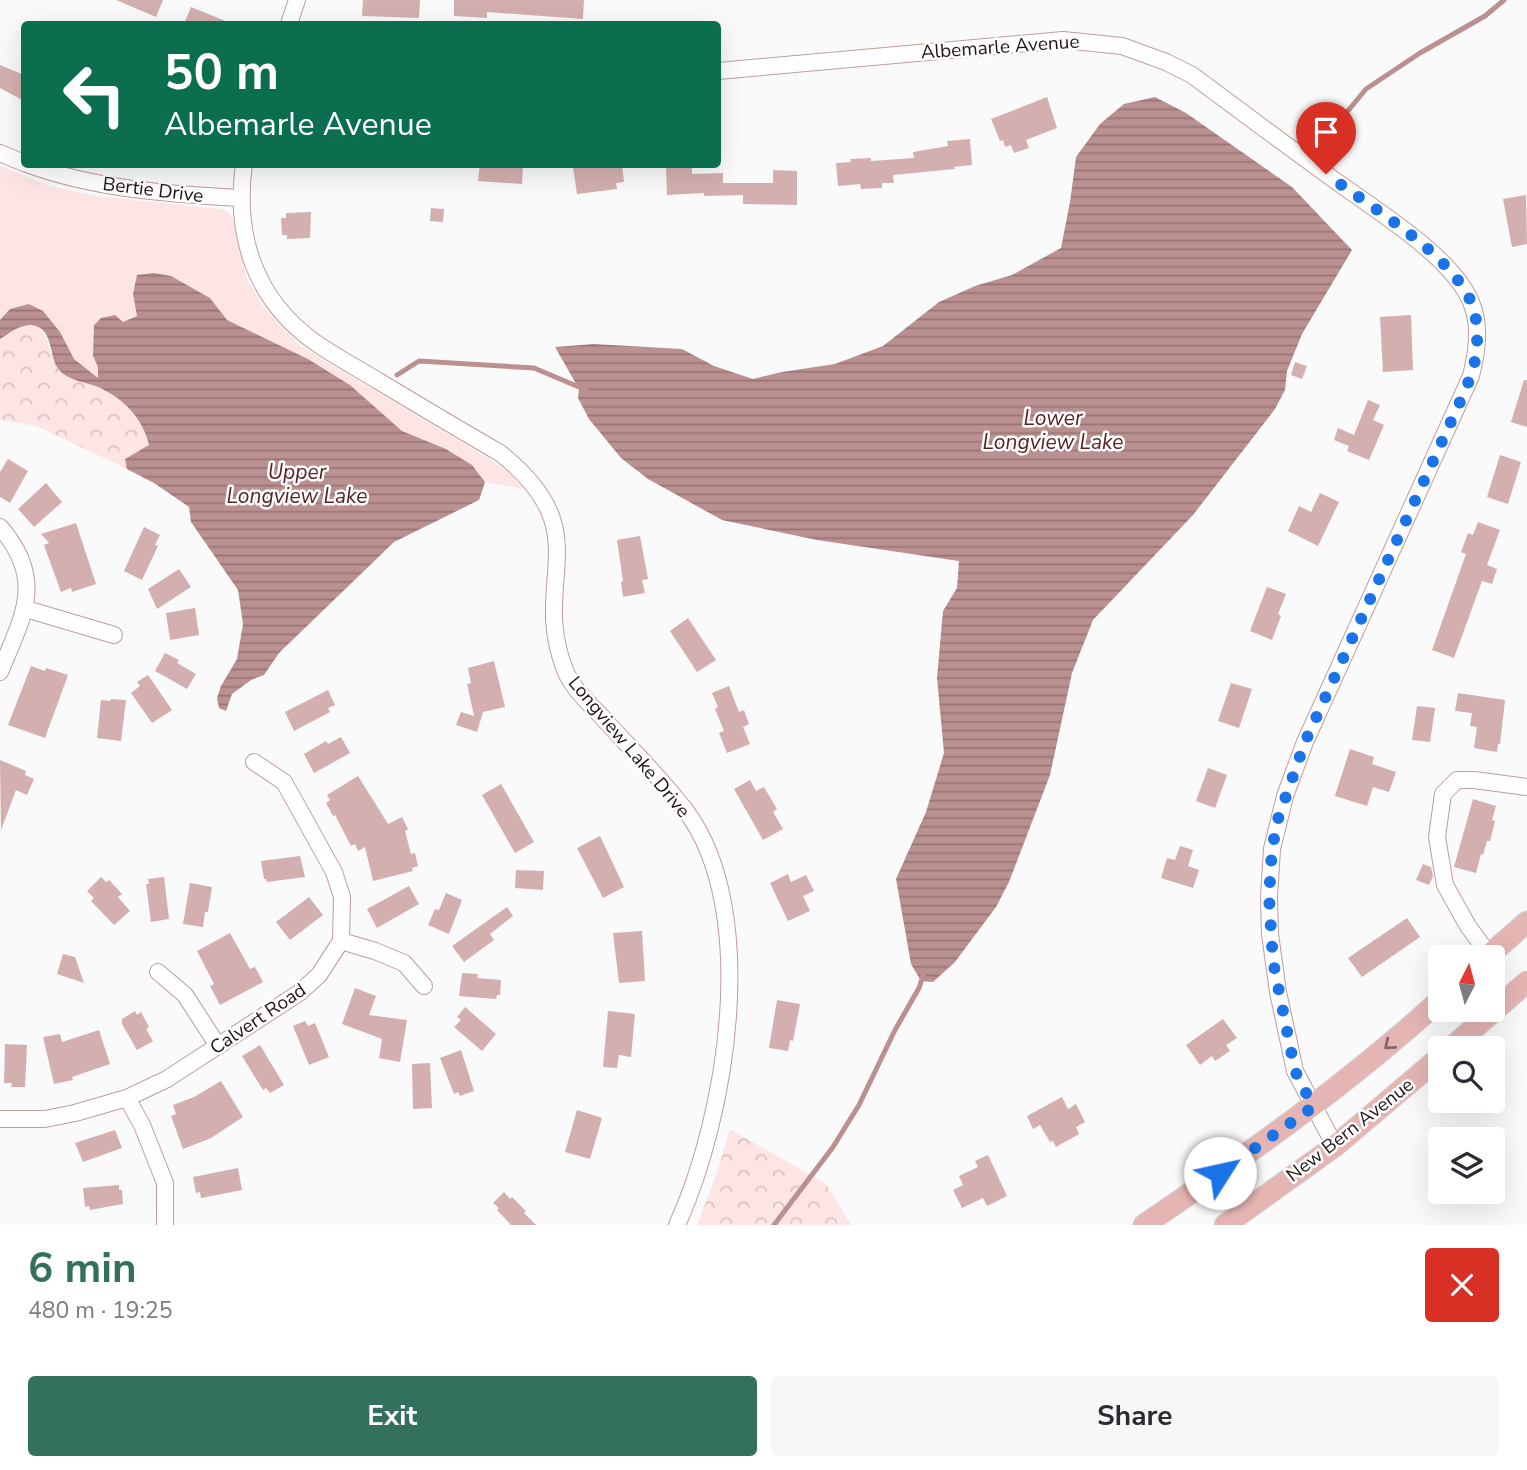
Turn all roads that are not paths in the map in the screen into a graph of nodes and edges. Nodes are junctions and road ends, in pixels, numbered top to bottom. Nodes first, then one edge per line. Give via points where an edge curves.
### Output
1 (296, 0) edge
2 (290, 21) edge
3 (721, 71) edge
4 (0, 153) edge
5 (21, 162) edge
6 (37, 168) edge
7 (244, 168) edge
8 (240, 198) junction
9 (0, 527) edge
10 (26, 609) junction
11 (114, 635) dead end
12 (0, 672) edge
13 (254, 762) dead end
14 (1527, 787) edge
15 (1527, 922) edge
16 (341, 941) junction
17 (1481, 945) edge
18 (1501, 945) edge
19 (158, 972) dead end
20 (1527, 982) edge
21 (424, 986) dead end
22 (1428, 1011) edge
23 (1465, 1036) edge
24 (218, 1046) junction
25 (1428, 1067) edge
26 (127, 1098) junction
27 (1313, 1107) junction
28 (0, 1119) edge
29 (1335, 1146) junction
30 (165, 1225) edge
31 (677, 1225) edge
32 (1144, 1225) edge
33 (1225, 1225) edge

1 - 2 street
3 - 27 street, Albemarle Avenue via 1063,40 1132,49 1192,75 1394,223 1439,259 1471,302 1477,340 1471,376 1305,742 1272,849 1273,961 1295,1071
4 - 5 street, Bertie Drive
6 - 8 street, Bertie Drive via 119,187
7 - 8 street, Longview Lake Drive
8 - 31 street, Longview Lake Drive via 254,267 286,317 318,344 500,453 536,488 551,513 558,540 555,637 566,673 687,813 709,851 727,935 728,1032 712,1122
9 - 10 street via 12,540 25,570
10 - 11 street
10 - 12 street
13 - 16 street via 284,782 334,872 342,897
14 - 17 street via 1457,780 1443,794 1437,837 1445,885
15 - 18 main road
16 - 21 street via 404,963
16 - 24 street, Calvert Road via 319,975 299,993
19 - 24 street via 185,995
20 - 23 main road
22 -> 27 main road
24 - 26 street, Calvert Road
25 - 29 main road, New Bern Avenue
26 - 28 street, Calvert Road via 45,1119
26 - 30 street via 164,1183
27 - 29 street, Albemarle Avenue
27 - 32 main road
29 - 33 main road, New Bern Avenue

